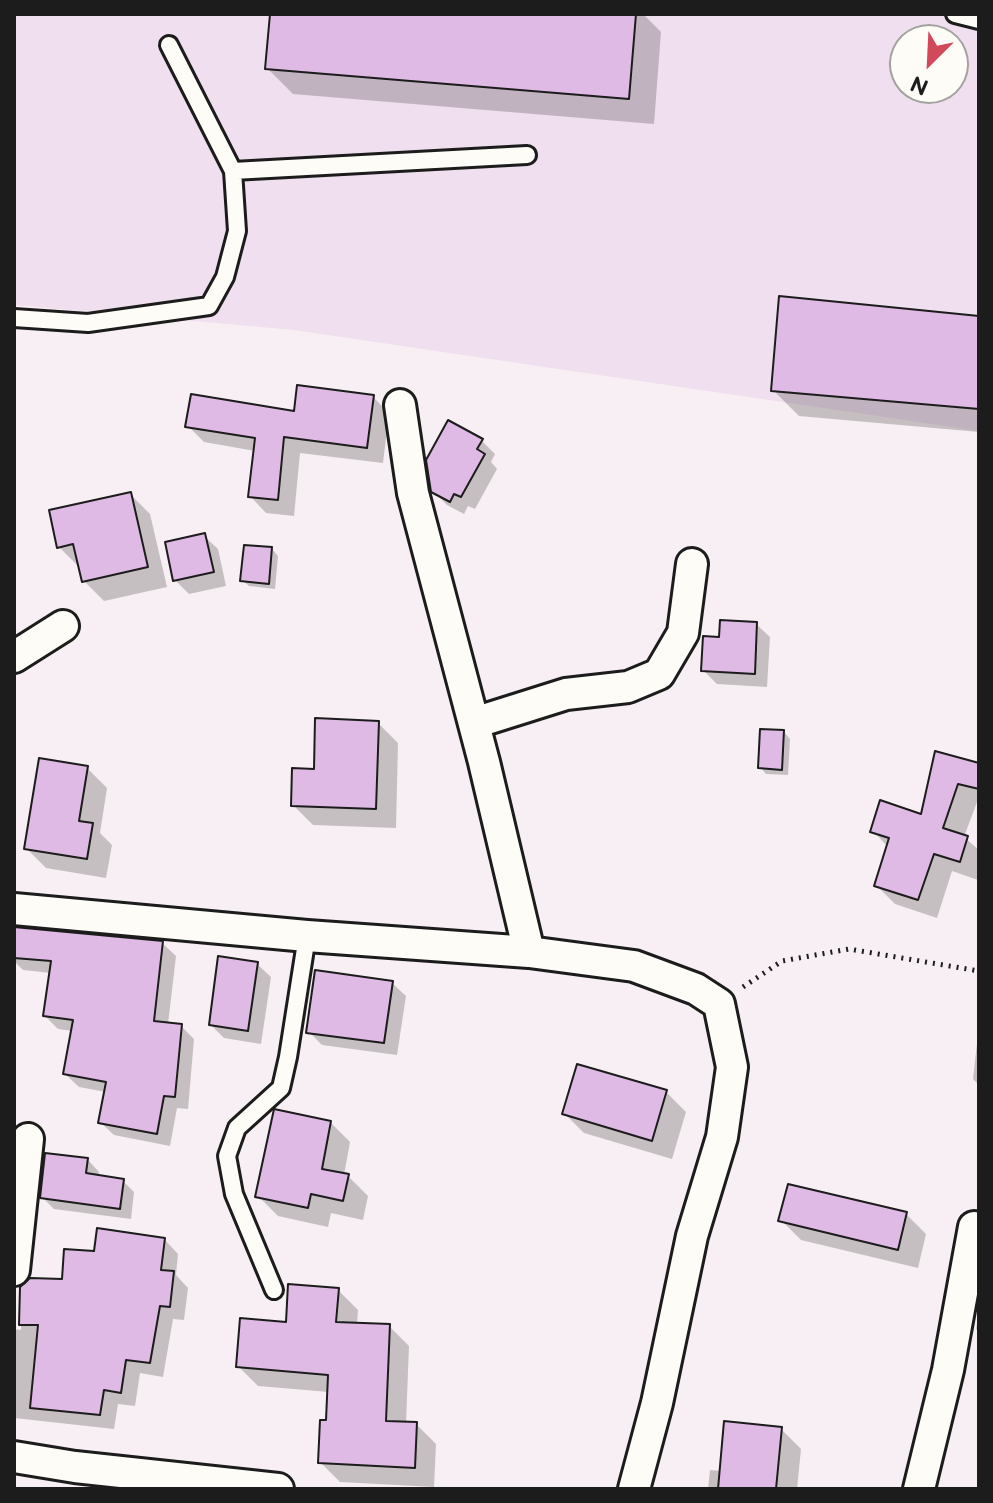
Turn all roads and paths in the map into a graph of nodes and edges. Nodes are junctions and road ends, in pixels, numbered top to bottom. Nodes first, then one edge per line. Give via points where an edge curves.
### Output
1 (955, 14) edge
2 (979, 20) edge
3 (169, 45) dead end
4 (527, 155) dead end
5 (233, 171) junction
6 (14, 318) edge
7 (400, 405) dead end
8 (692, 564) dead end
9 (63, 626) dead end
10 (14, 657) edge
11 (474, 723) junction
12 (14, 909) edge
13 (307, 936) junction
14 (529, 952) junction
15 (979, 971) edge
16 (719, 1004) junction
17 (28, 1139) dead end
18 (974, 1227) dead end
19 (14, 1270) edge
20 (274, 1290) dead end
21 (14, 1457) edge
22 (278, 1489) edge
23 (634, 1489) edge
24 (919, 1489) edge

1 - 2 lane
3 - 5 lane
4 - 5 lane
5 - 6 lane via 237,231 225,277 209,306 88,323
7 - 11 street via 413,493
8 - 11 street via 683,633 659,674 628,687 566,694
9 - 10 street
11 - 14 street
12 - 13 street
13 - 14 street
13 - 20 lane via 281,1088 237,1128 227,1156 234,1194
14 - 16 street via 634,966 696,989
15 - 16 path via 849,949 782,961
16 - 23 street via 732,1067 722,1137 692,1236
17 - 19 street
18 - 24 street
21 - 22 street

